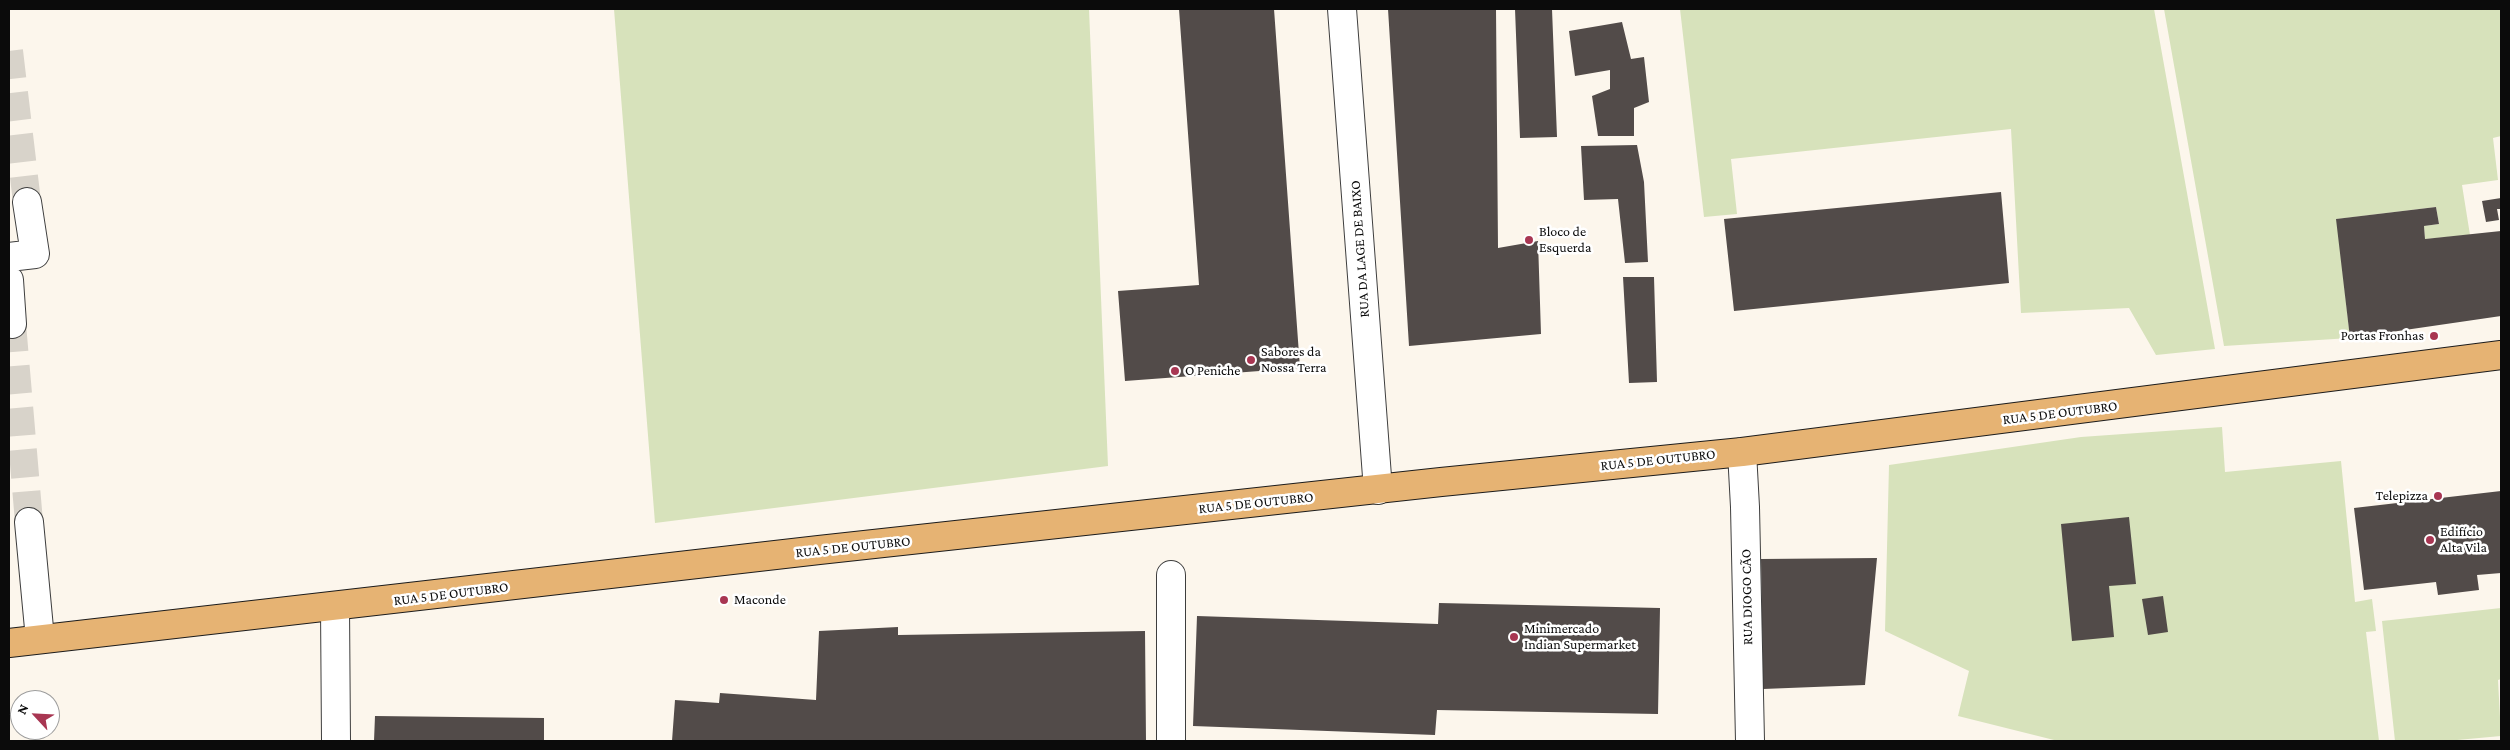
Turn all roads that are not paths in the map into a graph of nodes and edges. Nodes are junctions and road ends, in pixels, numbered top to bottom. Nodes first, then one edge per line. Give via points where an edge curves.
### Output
1 (1342, 9) edge
2 (27, 202) tunnel mouth
3 (9, 256) edge
4 (9, 280) edge
5 (12, 324) dead end
6 (2501, 356) edge
7 (1742, 452) junction
8 (1378, 490) junction
9 (29, 522) tunnel mouth
10 (1172, 575) dead end
11 (336, 607) junction
12 (40, 639) junction
13 (9, 643) edge
14 (336, 741) edge
15 (1171, 741) edge
16 (1750, 741) edge

1 - 8 street, RUA DA LAGE DE BAIXO
2 - 3 street via 35,254
4 - 5 street
6 - 7 main road, RUA 5 DE OUTUBRO
7 - 8 main road, RUA 5 DE OUTUBRO
7 - 16 street, RUA DIOGO CÃO
8 - 11 main road, RUA 5 DE OUTUBRO via 820,550
9 - 12 street
10 - 15 street
11 - 12 main road, RUA 5 DE OUTUBRO
11 - 14 street
12 - 13 main road, RUA 5 DE OUTUBRO

